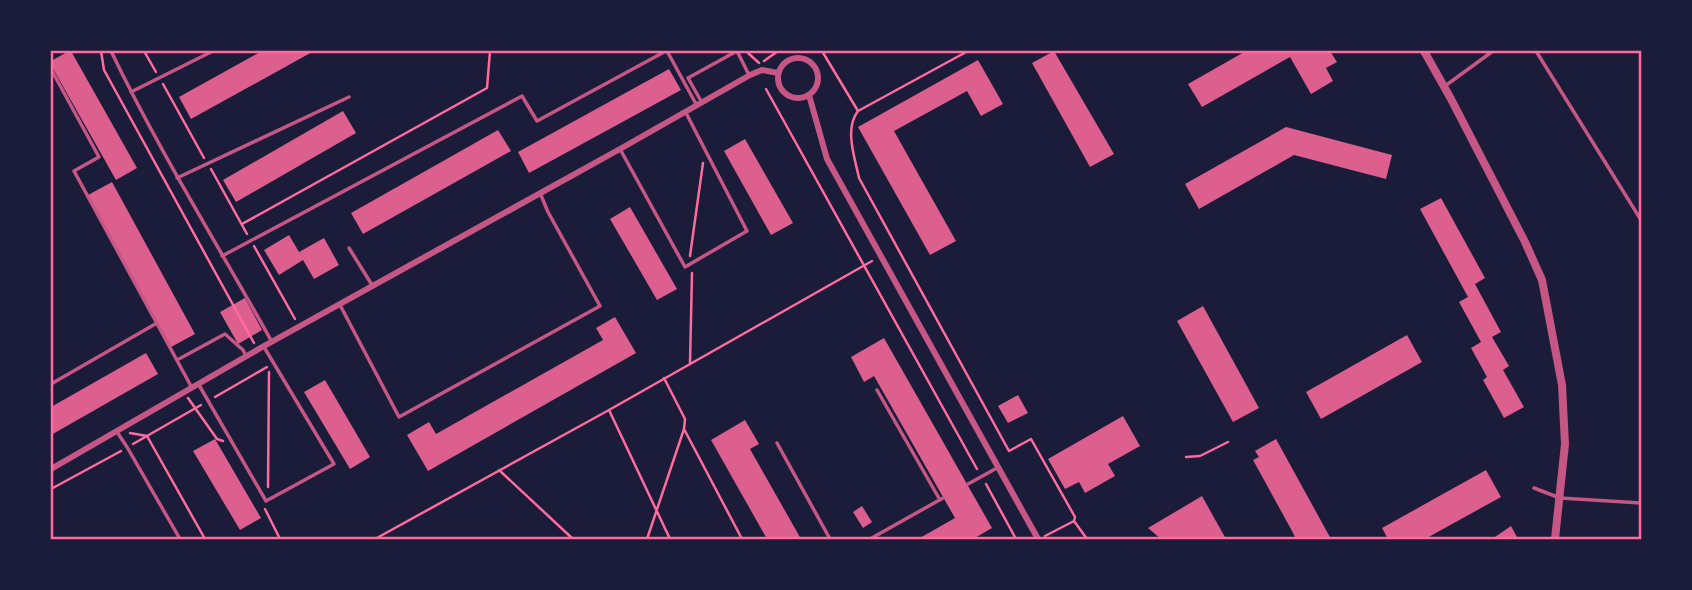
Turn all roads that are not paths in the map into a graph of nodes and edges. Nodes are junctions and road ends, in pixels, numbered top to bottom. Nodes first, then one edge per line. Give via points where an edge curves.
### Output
1 (111, 51) edge
2 (213, 51) edge
3 (666, 51) edge
4 (1423, 51) edge
5 (1493, 51) edge
6 (1536, 51) edge
7 (799, 54) edge
8 (51, 69) edge
9 (778, 73) junction
10 (750, 75) junction
11 (1444, 87) junction
12 (131, 92) junction
13 (809, 95) junction
14 (349, 97) dead end
15 (699, 103) junction
16 (684, 111) junction
17 (620, 149) junction
18 (177, 178) junction
19 (540, 193) junction
20 (1641, 220) edge
21 (349, 248) dead end
22 (222, 256) junction
23 (373, 287) junction
24 (340, 304) junction
25 (157, 323) junction
26 (272, 342) junction
27 (264, 346) junction
28 (245, 354) junction
29 (177, 360) junction
30 (51, 384) edge
31 (196, 386) junction
32 (877, 390) dead end
33 (116, 431) junction
34 (777, 443) dead end
35 (997, 468) junction
36 (51, 469) edge
37 (968, 484) dead end
38 (1534, 488) dead end
39 (1560, 498) junction
40 (1641, 503) edge
41 (180, 539) edge
42 (830, 539) edge
43 (870, 539) edge
44 (1038, 539) edge
45 (1555, 539) edge

1 - 12 lane
2 - 12 lane
3 - 15 lane
3 - 22 lane via 537,121 523,96
4 - 11 street
5 - 11 lane
6 - 20 lane
7 - 9 street
7 - 13 street via 813,63 819,77
8 - 25 lane via 99,157 74,170
9 - 10 street via 762,70
9 - 13 street via 786,94 796,98
10 - 15 street
10 - 15 lane via 737,51 724,57 688,78
11 - 39 street via 1542,280 1562,385
12 - 18 lane
13 - 35 street via 827,159
14 - 18 lane
15 - 16 street
16 - 17 street
16 - 17 lane via 747,230 685,267
17 - 19 street
18 - 22 lane
19 - 23 street
19 - 24 lane via 600,306 398,416
21 - 23 lane
22 - 26 lane
23 - 24 street
24 - 26 street
25 - 29 lane
25 - 30 lane
26 - 27 street
27 - 28 street
27 - 31 lane via 334,464 266,501
28 - 29 lane via 225,334
28 - 31 street
29 - 31 lane
31 - 33 street
32 - 43 lane via 941,499
33 - 36 street
33 - 41 lane
34 - 42 lane
35 - 37 lane
35 - 44 street
38 - 39 lane
39 - 40 lane
39 - 45 street

